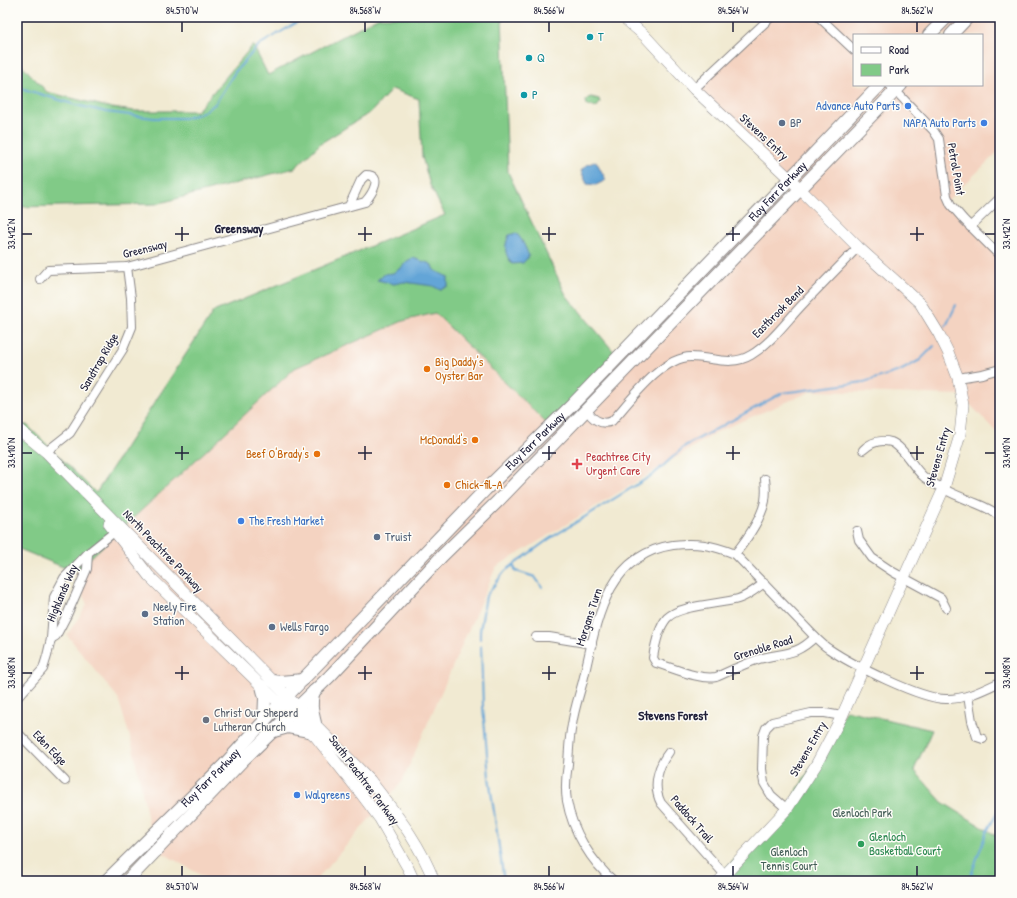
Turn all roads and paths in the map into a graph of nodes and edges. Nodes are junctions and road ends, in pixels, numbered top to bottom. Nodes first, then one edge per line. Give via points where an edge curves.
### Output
1 (623, 17) edge
2 (771, 17) edge
3 (819, 17) edge
4 (947, 17) edge
5 (968, 17) edge
6 (930, 34) edge
7 (952, 34) edge
8 (853, 49) edge
9 (879, 86) edge
10 (895, 87) edge
11 (694, 89) junction
12 (790, 179) junction
13 (800, 189) junction
14 (1000, 198) edge
15 (349, 206) dead end
16 (970, 227) junction
17 (858, 248) junction
18 (1000, 256) edge
19 (127, 267) junction
20 (40, 279) dead end
21 (1000, 370) edge
22 (958, 378) junction
23 (587, 409) junction
24 (17, 428) edge
25 (863, 450) dead end
26 (46, 452) junction
27 (524, 452) junction
28 (765, 479) dead end
29 (944, 488) junction
30 (485, 490) junction
31 (498, 501) junction
32 (1000, 517) edge
33 (118, 529) junction
34 (857, 531) dead end
35 (88, 553) junction
36 (735, 554) junction
37 (442, 556) junction
38 (904, 578) junction
39 (764, 583) junction
40 (946, 608) dead end
41 (536, 637) dead end
42 (814, 637) junction
43 (51, 639) junction
44 (230, 639) junction
45 (592, 644) junction
46 (222, 648) junction
47 (864, 668) junction
48 (303, 680) junction
49 (1000, 682) edge
50 (267, 684) junction
51 (314, 691) junction
52 (968, 696) junction
53 (17, 698) edge
54 (283, 700) junction
55 (294, 710) junction
56 (842, 716) junction
57 (264, 721) junction
58 (312, 727) junction
59 (273, 731) junction
60 (17, 732) edge
61 (983, 740) dead end
62 (669, 752) dead end
63 (65, 781) dead end
64 (787, 809) junction
65 (722, 878) edge
66 (106, 881) edge
67 (127, 881) edge
68 (414, 881) edge
69 (434, 881) edge
70 (614, 881) edge

1 - 11 street, Stevens Entry
2 - 11 street
3 - 8 street
4 - 6 main road
5 - 7 main road
9 - 12 main road, Floy Farr Parkway
10 - 13 main road, Floy Farr Parkway
10 - 16 street, Petrol Point via 939,139 947,196 951,205
11 - 12 street, Stevens Entry
12 - 13 street, Stevens Entry
12 - 27 main road, Floy Farr Parkway
13 - 17 street, Stevens Entry
13 - 23 main road, Floy Farr Parkway
14 - 16 street
15 - 19 street, Greensway
16 - 18 street, Petrol Point
17 - 22 street, Stevens Entry via 920,303 939,334
17 - 23 street, Eastbrook Bend via 774,336 750,355 734,361 690,357 677,360 664,367 607,424 593,418
19 - 20 street, Greensway via 48,270
19 - 26 street, Sandtrap Ridge via 132,327 123,349 70,433
21 - 22 street
22 - 29 street, Stevens Entry via 963,405 960,434
23 - 31 main road, Floy Farr Parkway
24 - 26 street, North Peachtree Parkway
25 - 29 street via 871,443 894,444 924,477
26 - 33 street, North Peachtree Parkway
27 - 30 main road, Floy Farr Parkway
27 - 31 main road via 522,463 496,491 494,496
28 - 36 street via 763,508
29 - 32 street via 986,507
29 - 38 street, Stevens Entry
30 - 37 main road via 480,509 444,546
30 - 48 main road, Floy Farr Parkway
31 - 37 main road, Floy Farr Parkway
33 - 35 street, Highlands Way
33 - 44 street, North Peachtree Parkway
33 - 46 street, North Peachtree Parkway via 149,576
34 - 38 street via 859,540 872,558
35 - 43 street, Highlands Way via 87,568 70,608 56,636
35 - 43 street, Highlands Way via 64,578 54,597
36 - 39 street, Morgans Turn
36 - 45 street, Morgans Turn via 704,544 682,544 661,547 635,559 609,590 600,611
37 - 51 main road, Floy Farr Parkway
38 - 40 street via 941,598
38 - 47 street, Stevens Entry
39 - 42 street, Morgans Turn
39 - 42 street, Grenoble Road via 746,596 688,608 668,616 654,649 653,658 656,663 701,677 716,677 759,659 798,650
41 - 45 street
42 - 47 street, Morgans Turn via 827,648
43 - 53 street, Highlands Way via 43,669
44 - 46 street
44 - 50 street, North Peachtree Parkway
45 - 70 street, Morgans Turn via 572,724 566,780 567,800 578,832 605,874
46 - 50 street, North Peachtree Parkway
47 - 52 street, Morgans Turn via 931,696 947,699
47 - 56 street, Stevens Entry
48 - 50 main road
48 - 54 main road, Floy Farr Parkway
49 - 52 street, Morgans Turn
50 - 54 street, North Peachtree Parkway
50 - 57 main road
51 - 55 main road, Floy Farr Parkway
51 - 58 main road via 311,708
52 - 61 street via 977,737
54 - 55 street, North Peachtree Parkway
54 - 57 main road, Floy Farr Parkway
55 - 58 street, South Peachtree Parkway
55 - 59 main road, Floy Farr Parkway
56 - 64 street, Stevens Entry via 816,765
56 - 64 street via 825,712 811,713 772,722 766,728 763,736 764,783 771,796
57 - 66 main road, Floy Farr Parkway via 224,765
58 - 59 main road via 288,727
58 - 68 street, South Peachtree Parkway via 316,737 380,819
58 - 69 street, South Peachtree Parkway via 370,780 412,835
59 - 67 main road, Floy Farr Parkway
60 - 63 street, Eden Edge
62 - 65 street, Paddock Trail via 658,771 658,796
64 - 65 street, Stevens Entry

